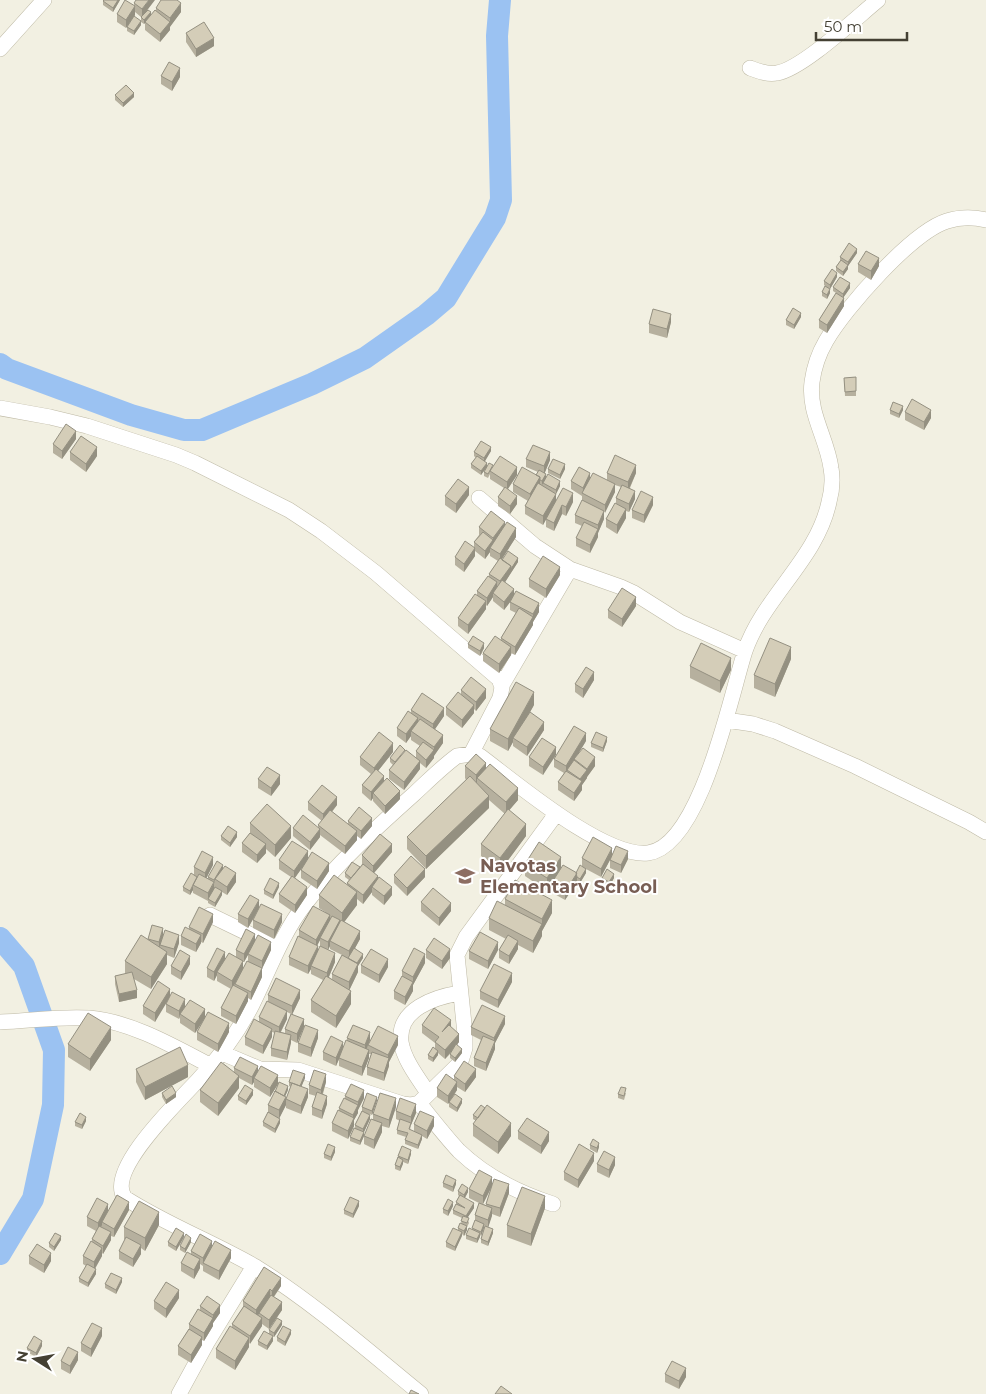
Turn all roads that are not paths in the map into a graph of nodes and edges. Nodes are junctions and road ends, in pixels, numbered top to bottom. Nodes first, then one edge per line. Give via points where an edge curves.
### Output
1 (44, 0) edge
2 (878, 0) edge
3 (0, 49) edge
4 (750, 68) dead end
5 (986, 220) edge
6 (0, 408) edge
7 (479, 498) dead end
8 (570, 569) junction
9 (745, 651) junction
10 (502, 685) junction
11 (726, 720) junction
12 (471, 754) junction
13 (556, 814) junction
14 (986, 832) edge
15 (210, 915) edge
16 (278, 948) junction
17 (460, 993) junction
18 (0, 1022) edge
19 (222, 1053) junction
20 (211, 1066) junction
21 (423, 1098) junction
22 (553, 1204) dead end
23 (254, 1266) junction
24 (178, 1394) edge
25 (421, 1394) edge

1 - 3 street
2 - 4 street via 786,71 771,74
5 - 9 street via 965,217 946,221 909,244 849,309 827,340 811,384 813,407 831,466 829,503 814,539 760,619
6 - 10 street via 87,426 176,455 289,510 376,573 496,676
7 - 8 street via 535,546
8 - 9 street via 634,593 680,622
8 - 10 street
9 - 11 street
10 - 12 street via 500,698
11 - 13 street via 697,800 681,828 662,847 650,853 623,849
11 - 14 street via 776,731 855,766
12 - 13 street via 480,756
12 - 16 street via 451,760 334,871 293,920
13 - 17 street via 460,947 457,955
15 - 16 street
16 - 19 street via 252,1004
17 - 21 street via 465,1034 463,1055 456,1067
17 - 21 street via 433,999 418,1007 403,1026 401,1043
18 - 20 street via 89,1018 108,1021 159,1039
19 - 20 street
19 - 21 street via 260,1069 298,1070 403,1104 411,1105
20 - 23 street via 148,1136 122,1178 121,1194
21 - 22 street via 459,1150 472,1162 505,1184
23 - 24 street
23 - 25 street via 311,1304

